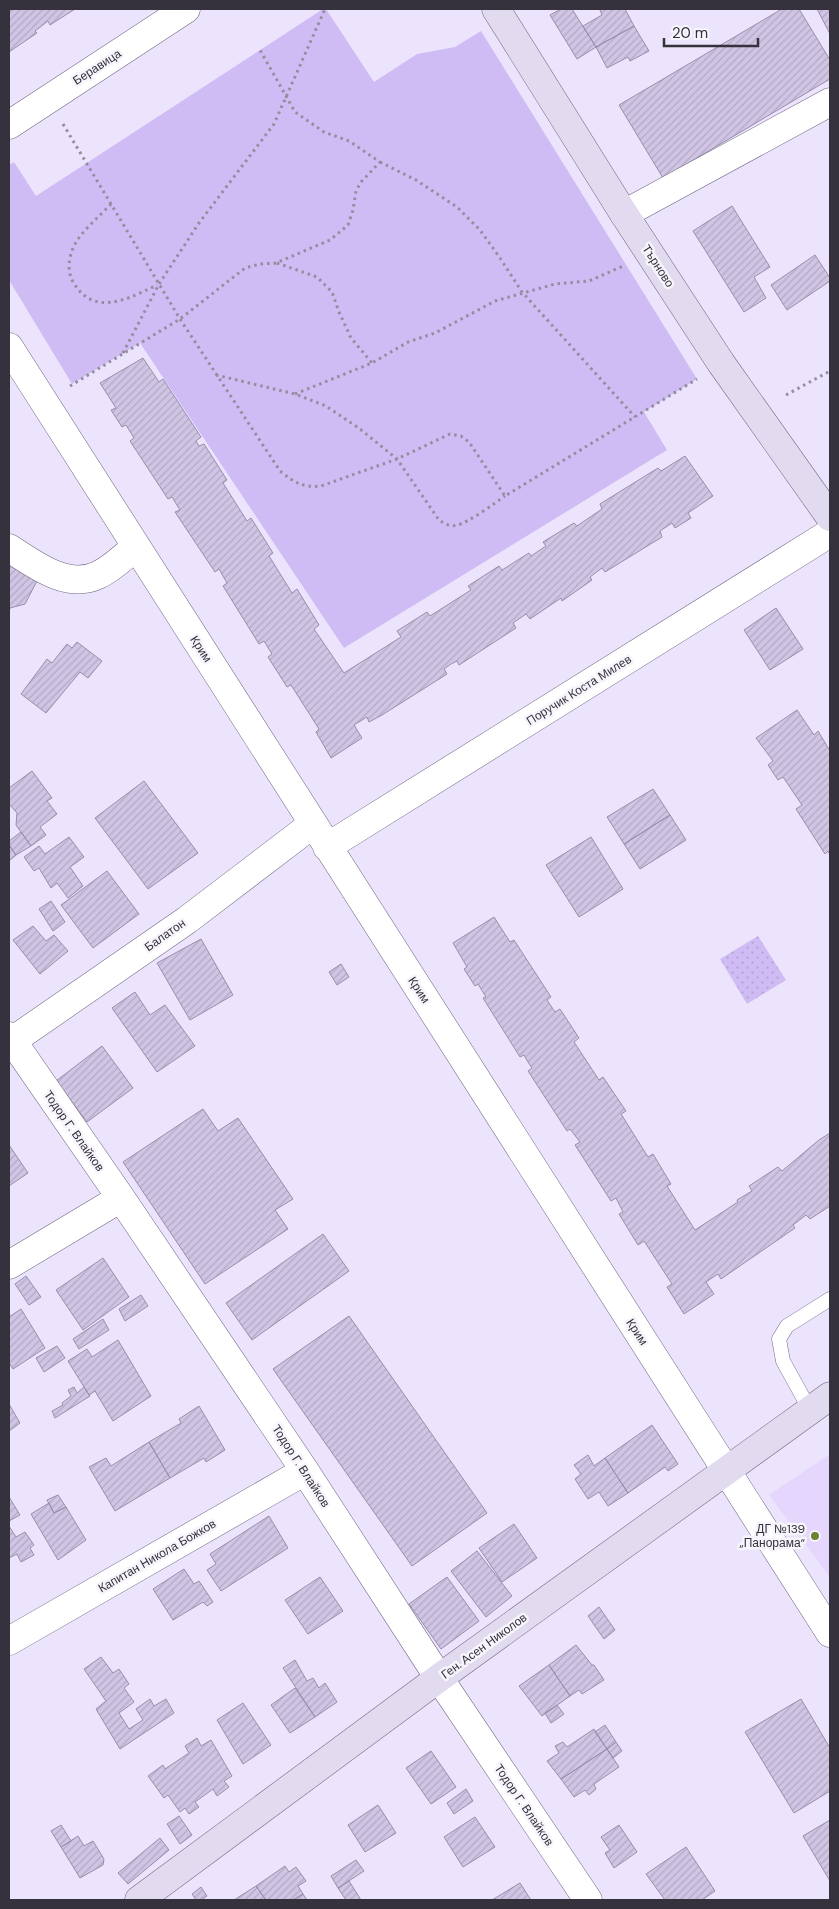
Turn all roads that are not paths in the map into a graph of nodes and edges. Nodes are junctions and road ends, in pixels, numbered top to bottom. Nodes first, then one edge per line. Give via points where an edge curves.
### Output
1 (186, 9) edge
2 (496, 9) edge
3 (830, 102) edge
4 (9, 125) edge
5 (624, 214) junction
6 (9, 347) edge
7 (830, 517) edge
8 (830, 533) edge
9 (136, 547) junction
10 (9, 548) edge
11 (313, 824) junction
12 (327, 847) junction
13 (10, 1039) edge
14 (121, 1198) junction
15 (9, 1265) edge
16 (830, 1299) edge
17 (820, 1403) edge
18 (305, 1471) junction
19 (726, 1471) junction
20 (830, 1633) edge
21 (9, 1641) edge
22 (439, 1678) junction
23 (139, 1900) edge
24 (588, 1900) edge

1 - 4 street, Беравица
2 - 5 street, Търново
3 - 5 street
5 - 7 street, Търново via 721,362
6 - 9 street, Крим
8 - 12 street, Поручик Коста Милев
9 - 10 street via 98,575 83,579 53,574
9 - 11 street, Крим
11 - 12 street, Крим
11 - 13 street, Балатон via 187,920
12 - 19 street, Крим
13 - 14 street, Тодор Г. Влайков
14 - 15 street
14 - 18 street, Тодор Г. Влайков
16 - 17 lane via 787,1326 779,1340 783,1361
17 - 19 street, Ген. Асен Николов
18 - 21 street, Капитан Никола Божков
18 - 22 street, Тодор Г. Влайков
19 - 20 street, Крим
19 - 22 street, Ген. Асен Николов
22 - 23 street, Ген. Асен Николов
22 - 24 street, Тодор Г. Влайков

